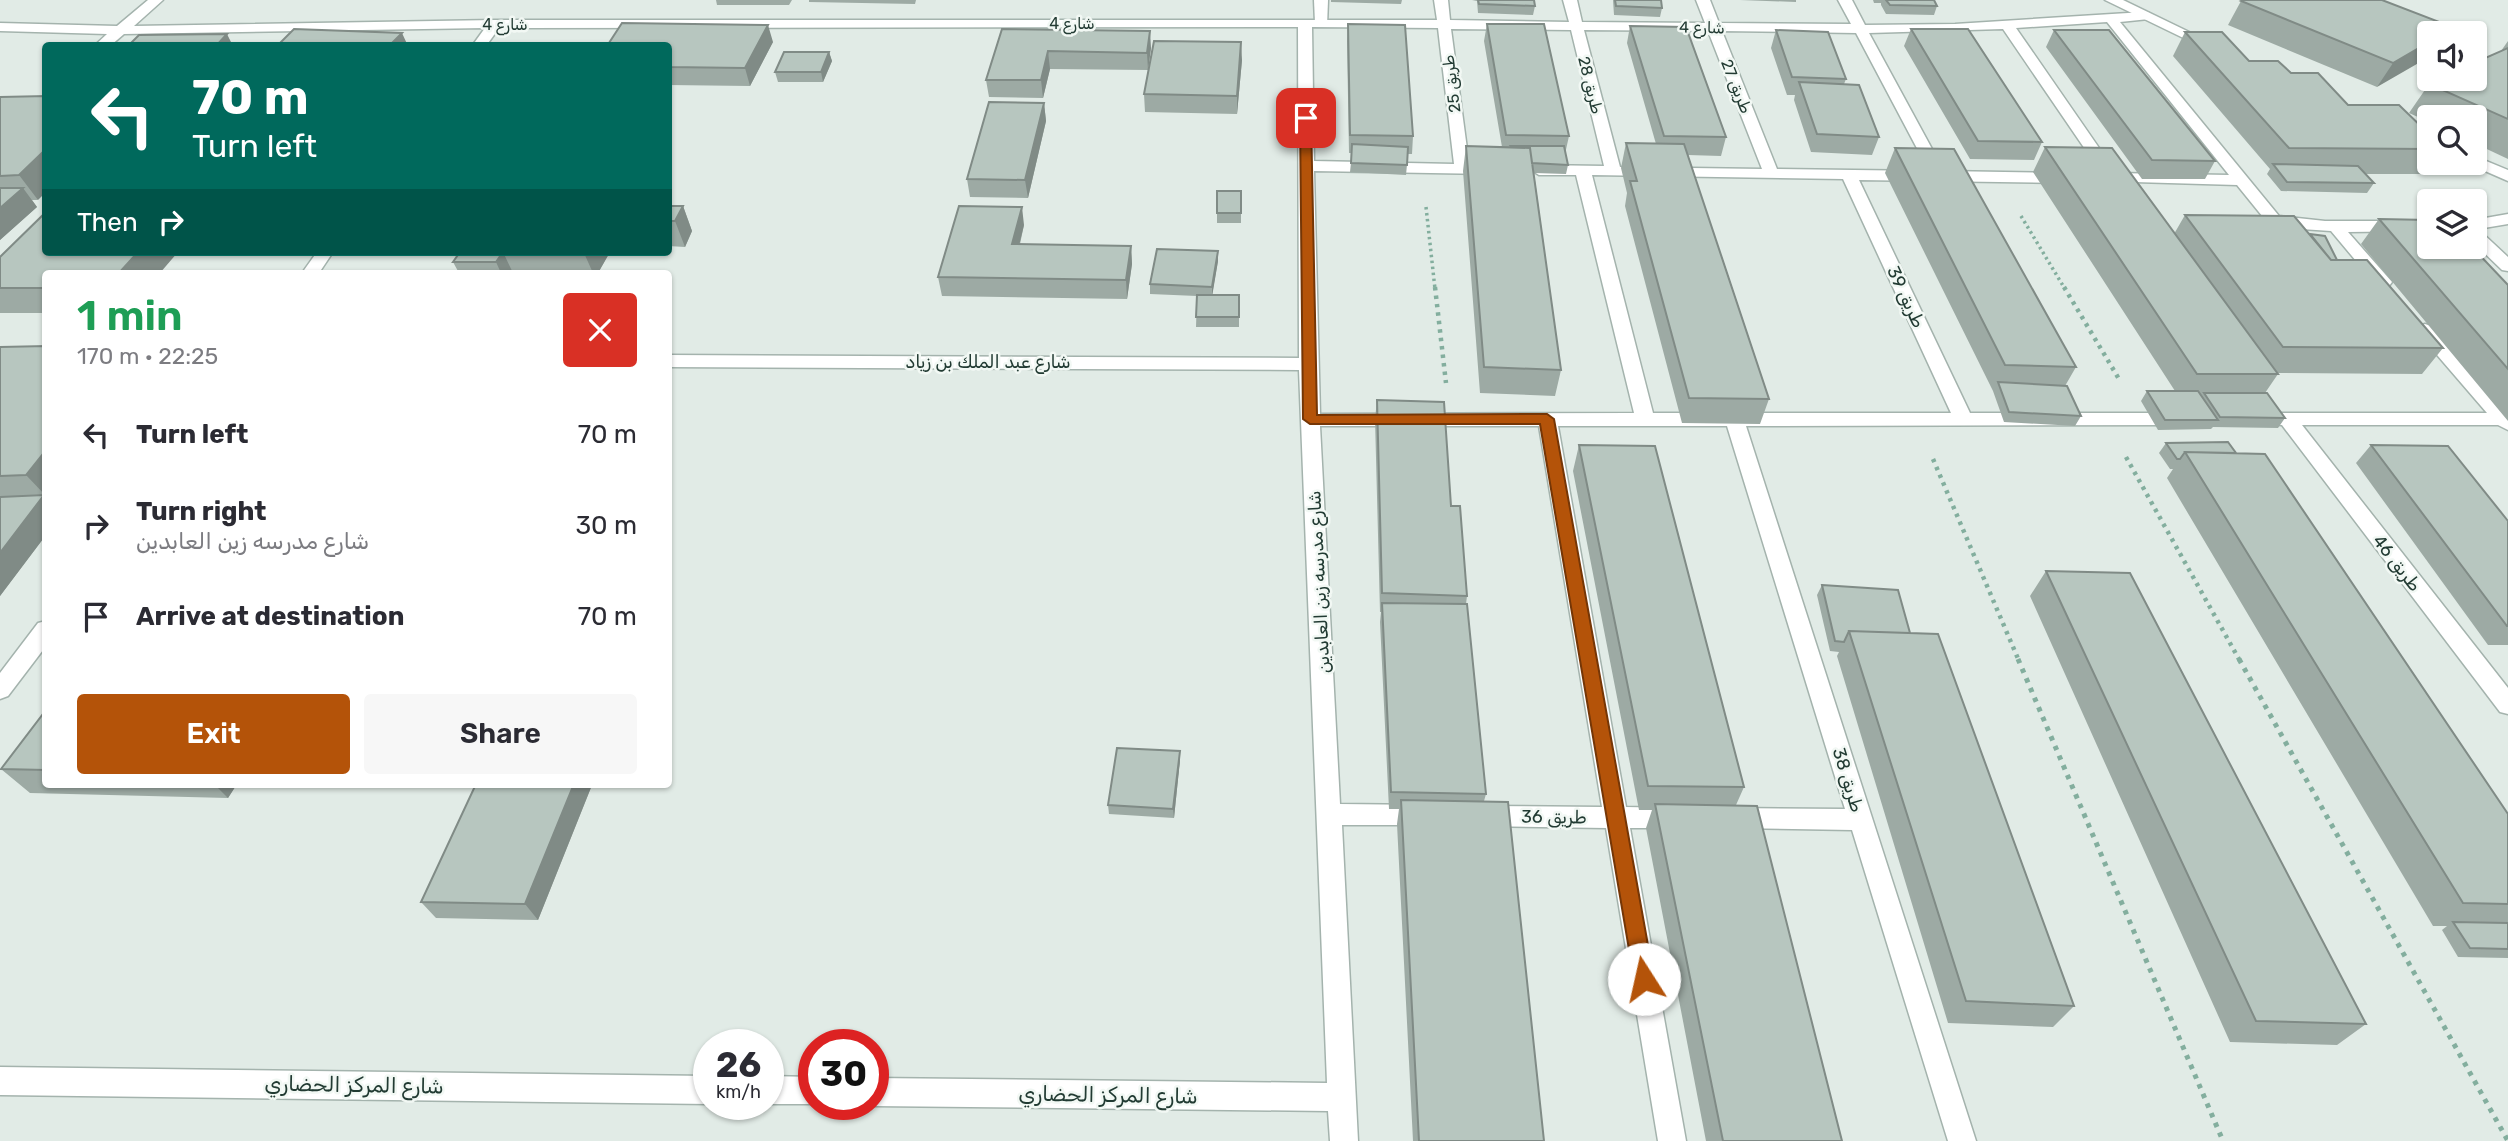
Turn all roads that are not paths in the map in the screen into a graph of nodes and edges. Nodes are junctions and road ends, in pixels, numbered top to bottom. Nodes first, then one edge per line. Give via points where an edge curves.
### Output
1 (156, 0) edge
2 (1321, 0) edge
3 (1441, 0) edge
4 (1570, 0) edge
5 (1703, 0) edge
6 (1845, 0) edge
7 (2112, 0) edge
8 (2144, 16) junction
9 (2112, 19) junction
10 (1314, 23) junction
11 (495, 24) junction
12 (1444, 24) junction
13 (2007, 25) junction
14 (1576, 26) junction
15 (0, 27) edge
16 (1713, 27) junction
17 (1860, 29) junction
18 (118, 30) junction
19 (105, 42) edge
20 (482, 42) edge
21 (2218, 49) edge
22 (1306, 166) junction
23 (2487, 167) edge
24 (1462, 169) junction
25 (1502, 169) edge
26 (1529, 170) edge
27 (1583, 171) junction
28 (1613, 171) junction
29 (1771, 173) junction
30 (1849, 175) junction
31 (1939, 176) junction
32 (2508, 176) edge
33 (2112, 178) junction
34 (2241, 180) junction
35 (2508, 219) edge
36 (2487, 223) edge
37 (2334, 225) junction
38 (2417, 226) edge
39 (2487, 246) edge
40 (2508, 266) edge
41 (2396, 297) edge
42 (2414, 317) edge
43 (672, 360) edge
44 (1308, 364) junction
45 (1310, 419) junction
46 (1547, 419) junction
47 (1645, 419) junction
48 (1734, 419) junction
49 (1963, 419) junction
50 (2195, 419) edge
51 (2234, 419) edge
52 (2287, 419) junction
53 (2505, 423) edge
54 (42, 634) edge
55 (0, 690) edge
56 (2508, 705) edge
57 (1331, 814) junction
58 (1615, 817) junction
59 (1860, 820) junction
60 (0, 1081) edge
61 (693, 1090) edge
62 (889, 1092) edge
63 (1342, 1097) junction
64 (1344, 1141) edge
65 (1672, 1141) edge
66 (1962, 1141) edge

1 - 18 street
2 - 10 street, شارع مدرسه زين العابدين
3 - 12 street, طريق 25
4 - 14 street, طريق 28
5 - 16 street, طريق 27
6 - 17 street
7 - 8 street
8 - 9 street, شارع 4
8 - 21 street
9 - 13 street, شارع 4
9 - 34 street
10 - 11 street, شارع 4
10 - 12 street, شارع 4
10 - 22 street, شارع مدرسه زين العابدين
11 - 18 street, شارع 4
11 - 20 street
12 - 14 street, شارع 4
12 - 24 street, طريق 25
13 - 17 street, شارع 4
13 - 33 street
14 - 16 street, شارع 4
14 - 28 street, طريق 28
15 - 18 street, شارع 4
16 - 17 street, شارع 4
16 - 29 street, طريق 27
17 - 31 street
18 - 19 street
22 - 24 street
22 - 44 street, شارع مدرسه زين العابدين
23 - 32 street
24 - 25 street
26 - 27 street
27 - 28 street
27 - 47 street
28 - 29 street
29 - 30 street
30 - 31 street
30 - 49 street, طريق 39
31 - 33 street
33 - 34 street
34 - 37 street via 2278,221
35 - 36 street
37 - 38 street
37 - 41 street
39 - 40 street
42 - 53 street
43 - 44 street, شارع عبد الملك بن زياد
44 - 45 street, شارع مدرسه زين العابدين
45 - 46 street
45 - 57 street, شارع مدرسه زين العابدين
46 - 47 street
46 - 58 street
47 - 48 street
48 - 49 street
48 - 59 street, طريق 38
49 - 50 street
51 - 52 street
52 - 53 street
52 - 56 street, طريق 46
54 - 55 street
57 - 58 street, طريق 36
57 - 63 street, شارع مدرسه زين العابدين
58 - 59 street, طريق 36
58 - 65 street
59 - 66 street, طريق 38
60 - 61 street, شارع المركز الحضاري
62 - 63 street, شارع المركز الحضاري
63 - 64 street, شارع مدرسه زين العابدين

